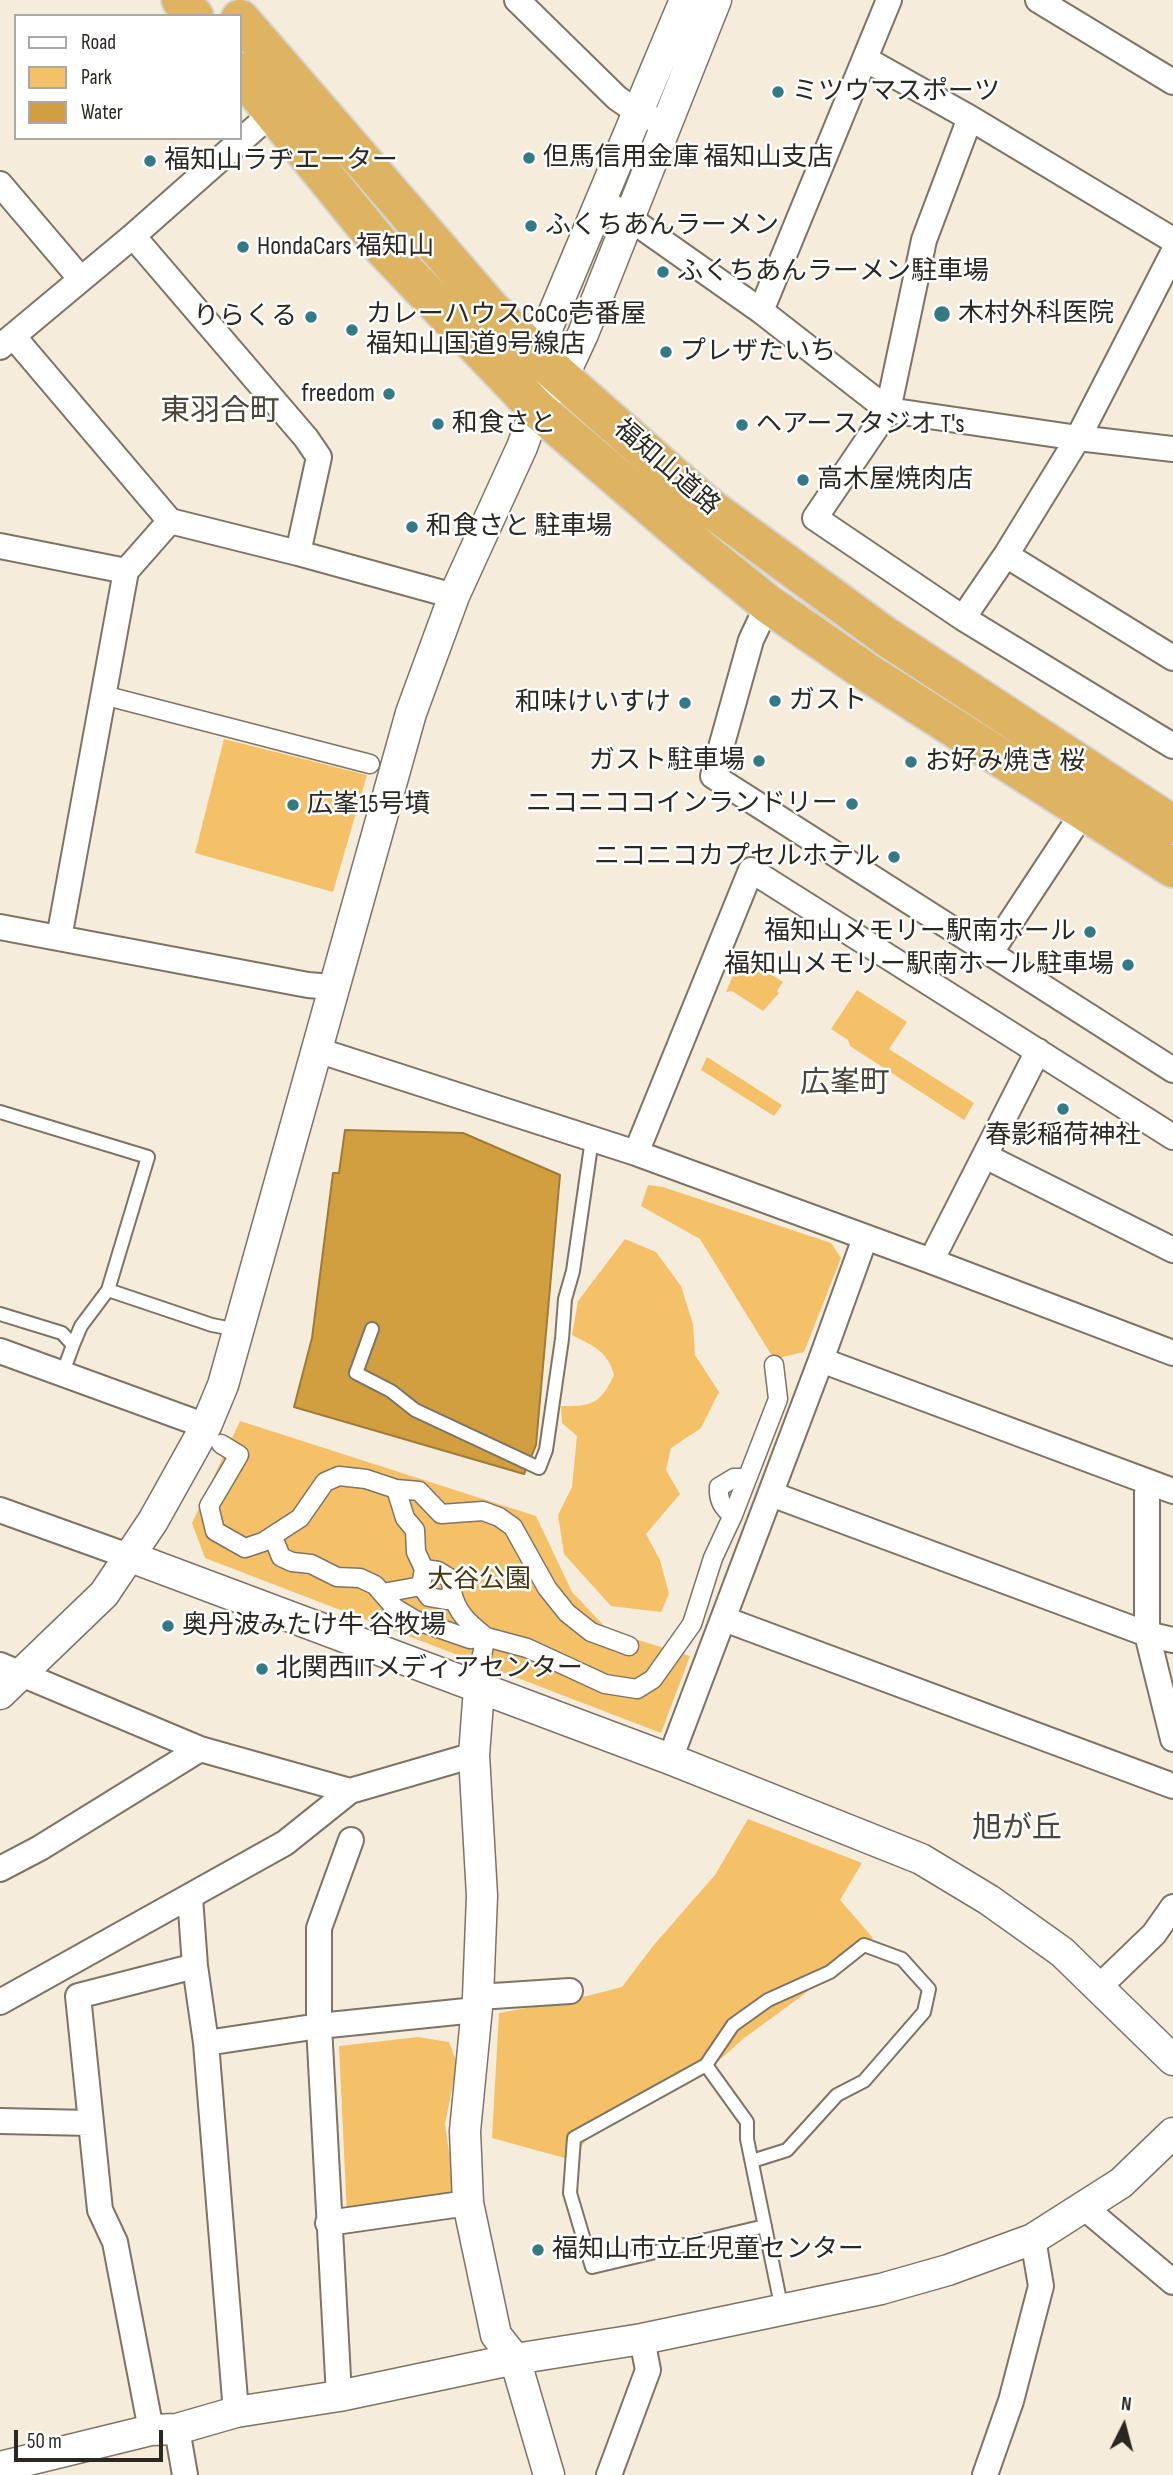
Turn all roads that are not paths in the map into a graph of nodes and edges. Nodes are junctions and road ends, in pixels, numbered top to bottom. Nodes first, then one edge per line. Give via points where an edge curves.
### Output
1 (181, 0) edge
2 (223, 0) edge
3 (517, 0) edge
4 (685, 0) edge
5 (716, 0) edge
6 (889, 0) edge
7 (1038, 0) edge
8 (192, 14) edge
9 (235, 14) edge
10 (242, 23) edge
11 (865, 59) junction
12 (242, 75) edge
13 (1173, 82) edge
14 (271, 114) junction
15 (652, 118) junction
16 (970, 118) junction
17 (242, 140) edge
18 (242, 140) edge
19 (0, 184) edge
20 (602, 199) junction
21 (629, 218) junction
22 (133, 236) junction
23 (1173, 240) edge
24 (1173, 253) edge
25 (80, 278) junction
26 (761, 311) junction
27 (7, 341) edge
28 (549, 367) junction
29 (536, 408) junction
30 (888, 410) junction
31 (1078, 438) junction
32 (1173, 449) edge
33 (170, 521) junction
34 (0, 546) edge
35 (298, 553) junction
36 (1006, 555) junction
37 (126, 571) junction
38 (454, 596) junction
39 (768, 604) junction
40 (963, 618) junction
41 (1173, 659) edge
42 (103, 695) junction
43 (1173, 746) edge
44 (370, 764) dead end
45 (1084, 811) junction
46 (1173, 825) edge
47 (1173, 868) edge
48 (0, 927) edge
49 (59, 938) junction
50 (991, 953) junction
51 (332, 987) junction
52 (317, 1049) junction
53 (1038, 1051) junction
54 (1173, 1070) edge
55 (0, 1112) edge
56 (1173, 1137) edge
57 (592, 1139) junction
58 (636, 1153) junction
59 (985, 1156) junction
60 (865, 1238) junction
61 (1173, 1250) edge
62 (931, 1261) junction
63 (108, 1290) junction
64 (0, 1314) edge
65 (372, 1329) dead end
66 (240, 1330) junction
67 (73, 1345) junction
68 (0, 1352) edge
69 (1173, 1353) edge
70 (821, 1360) junction
71 (774, 1365) dead end
72 (62, 1375) junction
73 (214, 1435) junction
74 (1149, 1483) junction
75 (396, 1489) junction
76 (1173, 1491) edge
77 (771, 1494) junction
78 (433, 1504) junction
79 (0, 1510) edge
80 (415, 1530) junction
81 (273, 1536) junction
82 (128, 1556) junction
83 (713, 1558) junction
84 (730, 1565) dead end
85 (423, 1577) junction
86 (383, 1592) junction
87 (724, 1619) junction
88 (1147, 1634) junction
89 (486, 1637) junction
90 (1173, 1640) edge
91 (629, 1646) dead end
92 (11, 1669) edge
93 (479, 1678) junction
94 (0, 1693) edge
95 (1173, 1738) edge
96 (200, 1749) junction
97 (474, 1755) junction
98 (670, 1759) junction
99 (1173, 1786) edge
100 (350, 1791) junction
101 (351, 1840) dead end
102 (0, 1869) edge
103 (190, 1897) junction
104 (1173, 1907) edge
105 (195, 1966) junction
106 (1099, 1987) junction
107 (570, 1991) dead end
108 (0, 2002) edge
109 (477, 2003) junction
110 (319, 2026) junction
111 (206, 2043) junction
112 (1173, 2060) edge
113 (706, 2065) junction
114 (0, 2121) edge
115 (90, 2123) junction
116 (1173, 2133) edge
117 (752, 2161) junction
118 (468, 2203) junction
119 (1085, 2208) junction
120 (328, 2223) junction
121 (765, 2226) junction
122 (1034, 2239) junction
123 (1173, 2282) edge
124 (782, 2310) junction
125 (642, 2339) junction
126 (515, 2359) junction
127 (339, 2396) junction
128 (236, 2413) junction
129 (164, 2429) junction
130 (0, 2467) edge
131 (986, 2471) edge
132 (186, 2475) edge
133 (550, 2475) edge
134 (609, 2475) edge
135 (962, 2475) edge

1 - 8 highway
2 - 9 highway, 福知山道路
3 - 15 street via 617,98
4 - 15 street
5 - 15 street
6 - 11 street
7 - 13 street
10 - 28 highway, 福知山道路 via 462,277
11 - 16 street
11 - 26 street
12 - 14 highway, 福知山道路
14 - 18 street
14 - 29 highway, 福知山道路 via 384,249
15 - 20 street
15 - 21 street
16 - 23 street
16 - 30 street via 924,240
17 - 22 street
19 - 25 street
20 - 21 street
20 - 28 street
21 - 26 street
21 - 28 street via 583,334
22 - 25 street
22 - 35 street via 319,457
24 - 31 street
25 - 27 street
26 - 30 street
27 - 33 street
28 - 29 street
28 - 46 highway, 福知山道路 via 706,505 885,636
29 - 38 street
29 - 39 highway, 福知山道路
30 - 31 street
30 - 40 street via 815,518
31 - 32 street
31 - 36 street
33 - 35 street
33 - 37 street
34 - 37 street
35 - 38 street
36 - 40 street
36 - 41 street
37 - 42 street
38 - 51 street via 411,713
39 - 45 highway, 福知山道路
39 - 50 street via 751,640 713,776
40 - 43 street
42 - 44 street
42 - 49 street
45 - 47 highway, 福知山道路
45 - 50 street
48 - 49 street
49 - 51 street
50 - 54 street
51 - 52 street
52 - 57 street
52 - 66 street
53 - 56 street
53 - 58 street via 751,870
53 - 59 street
55 - 63 lane via 148,1157
57 - 58 street
57 - 65 lane via 546,1450 539,1468 415,1410 356,1373
58 - 60 street
59 - 61 street
59 - 62 street
60 - 62 street
60 - 70 street
62 - 69 street
63 - 66 lane
63 - 67 lane
64 - 67 lane via 62,1333
66 - 73 street
67 - 72 lane
68 - 72 street
70 - 74 street
70 - 77 street
71 - 83 street via 778,1399
72 - 73 street
73 - 81 street via 239,1455 209,1506 215,1531 245,1548
73 - 82 street
74 - 76 street
74 - 88 street
75 - 78 street via 419,1491
75 - 80 street via 405,1518
75 - 81 street via 339,1476 325,1482 300,1518
77 - 87 street
77 - 88 street
78 - 80 street via 428,1518
78 - 91 street via 441,1514 483,1511 513,1527 547,1588 567,1613 591,1632
79 - 82 street
80 - 85 street
81 - 86 street via 281,1557 337,1577 360,1578
82 - 92 street via 97,1602
82 - 93 street
83 - 84 street
83 - 89 street via 692,1624 653,1679 636,1689 605,1684 527,1648
85 - 86 street
85 - 89 street via 438,1571 451,1579 455,1607
86 - 89 street via 395,1608 415,1620 470,1639
87 - 98 street
87 - 99 street
88 - 90 street
88 - 95 street
89 - 93 street
92 - 94 street
92 - 96 street
93 - 97 street
93 - 98 street
96 - 100 street
96 - 102 street
97 - 100 street
97 - 109 street via 482,1896
98 - 106 street via 921,1859 1062,1952
100 - 103 street via 285,1843
101 - 110 street via 319,1928
103 - 105 street
103 - 108 street
104 - 106 street via 1154,1934
105 - 111 street
105 - 115 street via 78,1996
106 - 112 street
107 - 109 street
109 - 110 street
109 - 118 street via 465,2131
110 - 111 street
110 - 120 street
111 - 128 street
113 - 117 lane via 747,2122
113 - 117 lane via 733,2025 768,2000 830,1972 864,1945 902,1959 929,1989 925,2012 864,2081 837,2095 787,2150
113 - 121 lane via 574,2138 570,2193 592,2267
114 - 115 street
115 - 129 street via 100,2210 115,2242
116 - 119 street via 1121,2183
117 - 121 lane
118 - 120 street
118 - 126 street via 496,2335
119 - 122 street
119 - 123 street
120 - 127 street
121 - 124 lane
122 - 124 street via 881,2289
122 - 131 street via 1041,2286 1011,2401
124 - 125 street
125 - 126 street
125 - 134 street via 648,2370
126 - 127 street
126 - 133 street
127 - 128 street
128 - 129 street
129 - 130 street
129 - 132 street
131 - 135 street

